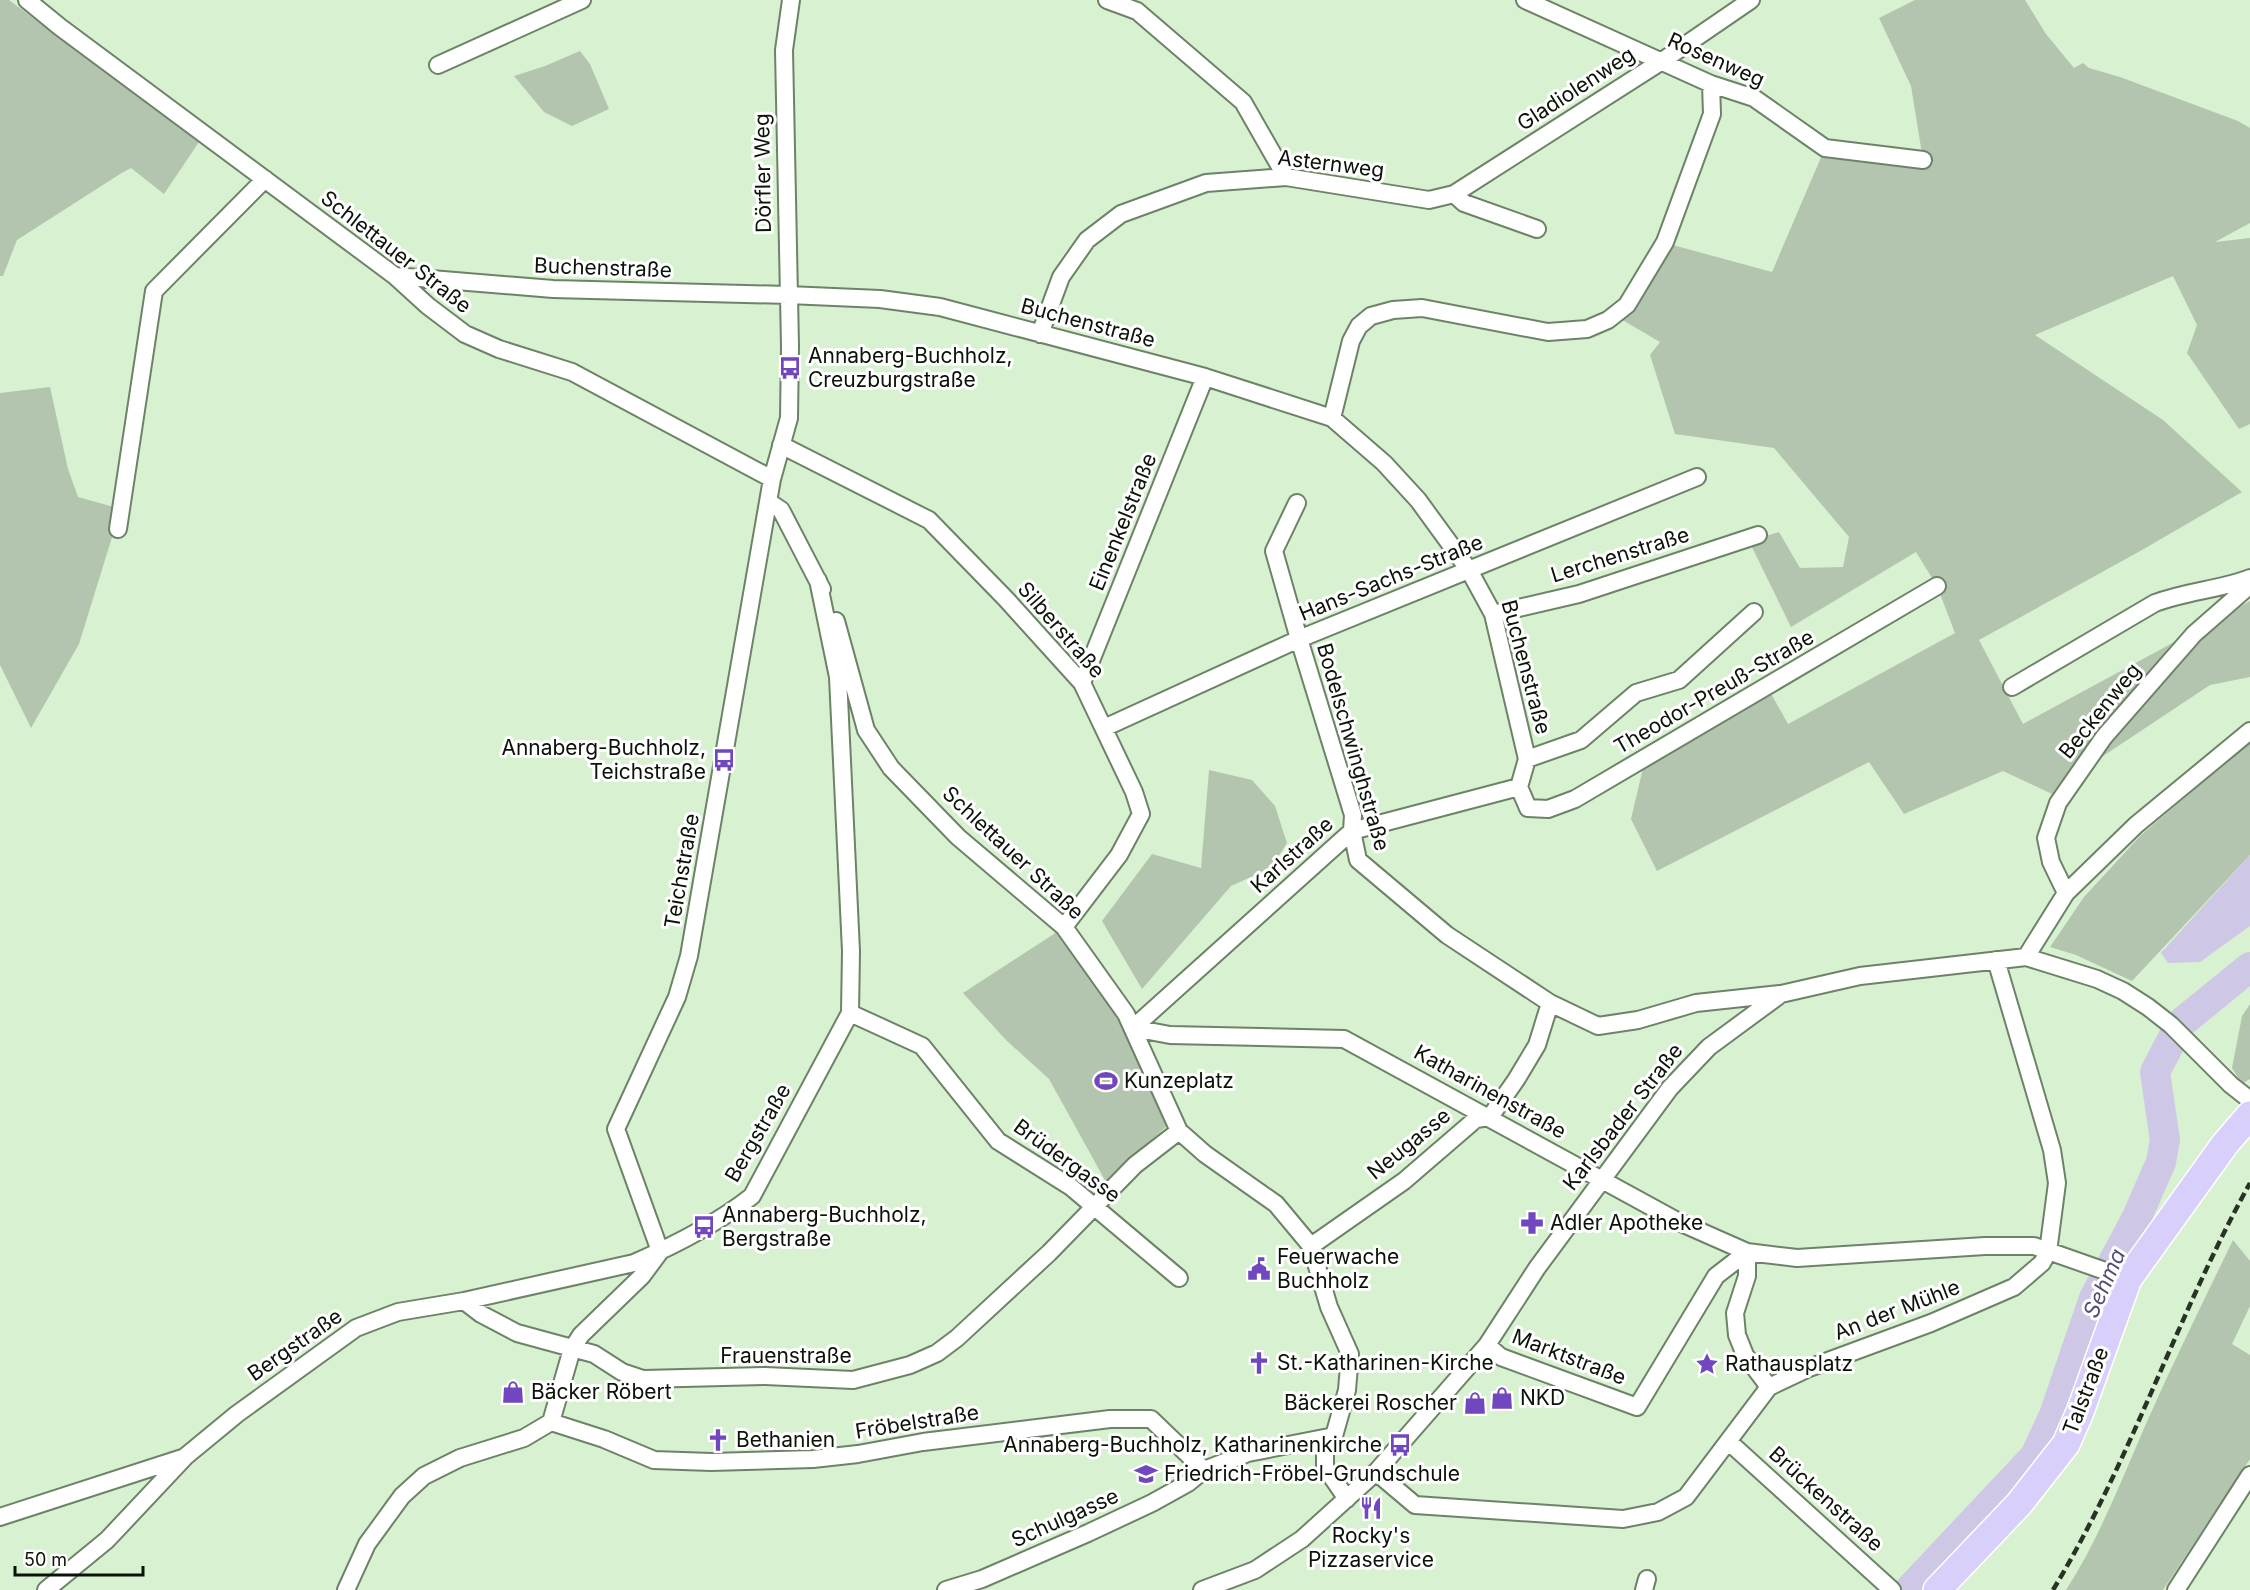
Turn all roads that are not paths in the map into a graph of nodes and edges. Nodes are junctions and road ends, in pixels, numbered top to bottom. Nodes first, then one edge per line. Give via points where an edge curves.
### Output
1 (27, 0) edge
2 (582, 0) edge
3 (791, 0) edge
4 (1107, 0) edge
5 (1525, 0) edge
6 (1751, 0) edge
7 (1662, 61) junction
8 (438, 64) dead end
9 (1711, 84) junction
10 (1923, 160) dead end
11 (1286, 177) junction
12 (265, 179) junction
13 (1454, 194) junction
14 (1537, 229) dead end
15 (395, 276) junction
16 (788, 295) junction
17 (1040, 333) junction
18 (1205, 378) junction
19 (1332, 418) junction
20 (782, 445) junction
21 (1697, 477) dead end
22 (772, 479) junction
23 (769, 502) junction
24 (1297, 503) dead end
25 (118, 529) dead end
26 (1758, 535) dead end
27 (1469, 570) junction
28 (2250, 578) edge
29 (818, 580) junction
30 (2250, 585) edge
31 (1937, 586) dead end
32 (1754, 612) dead end
33 (1493, 614) junction
34 (1299, 639) junction
35 (1082, 683) junction
36 (2012, 687) dead end
37 (1104, 728) junction
38 (2250, 730) edge
39 (1527, 759) junction
40 (1519, 787) junction
41 (1352, 831) junction
42 (2066, 893) junction
43 (1064, 927) junction
44 (2026, 957) junction
45 (1996, 960) junction
46 (1781, 994) junction
47 (1550, 1003) junction
48 (850, 1013) junction
49 (1133, 1028) junction
50 (2250, 1100) edge
51 (2250, 1115) edge
52 (1490, 1117) junction
53 (1179, 1131) junction
54 (1601, 1179) junction
55 (1094, 1207) junction
56 (1311, 1246) junction
57 (660, 1251) junction
58 (1747, 1252) junction
59 (2048, 1252) junction
60 (1179, 1278) dead end
61 (2123, 1278) junction
62 (464, 1301) junction
63 (1487, 1345) junction
64 (572, 1349) junction
65 (1769, 1387) junction
66 (551, 1422) junction
67 (1334, 1436) junction
68 (1729, 1442) junction
69 (186, 1456) junction
70 (1204, 1470) junction
71 (1376, 1472) junction
72 (2250, 1474) edge
73 (1347, 1499) junction
74 (0, 1517) edge
75 (1891, 1588) edge
76 (46, 1590) edge
77 (346, 1590) edge
78 (946, 1590) edge
79 (1202, 1590) edge
80 (1937, 1590) edge
81 (2176, 1590) edge

1 - 12 street, Schlettauer Straße
2 - 8 street
3 - 16 street, Dörfler Weg via 784,50
4 - 11 street via 1137,10 1243,102
5 - 7 street, Rosenweg
6 - 7 street, Gladiolenweg
7 - 9 street, Rosenweg
7 - 13 street, Gladiolenweg
9 - 10 street, Rosenweg via 1754,98 1825,148
9 - 19 street via 1712,114 1665,242 1627,305 1608,320 1587,329 1548,332 1422,308 1371,316 1359,326 1351,341
11 - 13 street, Asternweg via 1429,200
11 - 17 street, Asternweg via 1206,183 1121,214 1088,240 1061,277
12 - 15 street, Schlettauer Straße
12 - 25 street via 154,291
13 - 14 street via 1464,203
15 - 16 street, Buchenstraße via 553,289
15 - 22 street, Schlettauer Straße via 465,334 572,372
16 - 17 street, Buchenstraße via 880,299 940,307
16 - 20 street, Dörfler Weg via 789,418
17 - 18 street, Buchenstraße
18 - 19 street, Buchenstraße
18 - 35 street, Einenkelstraße
19 - 27 street, Buchenstraße via 1405,485
20 - 22 street, Teichstraße
20 - 35 street, Silberstraße via 929,520
21 - 27 street, Hans-Sachs-Straße
22 - 23 street, Teichstraße
23 - 29 street, Schlettauer Straße via 781,510
23 - 57 street, Teichstraße via 689,956 677,997 616,1129
24 - 34 street, Bodelschwinghstraße via 1274,551
26 - 33 street, Lerchenstraße via 1578,594
27 - 33 street, Buchenstraße
27 - 34 street, Hans-Sachs-Straße
28 - 36 street via 2156,603
29 - 43 street, Schlettauer Straße via 836,621 866,730 891,768 958,837
29 - 48 street, Bergstraße via 838,677 851,951
30 - 42 street, Beckenweg via 2194,634 2104,737 2058,803 2046,838 2051,862
31 - 40 street, Theodor-Preuß-Straße via 1575,799 1548,809 1528,808
32 - 39 street via 1679,680 1636,693 1581,740
33 - 39 street, Buchenstraße
34 - 37 street, Hans-Sachs-Straße
34 - 41 street, Bodelschwinghstraße via 1353,815
35 - 37 street, Silberstraße
37 - 43 street, Silberstraße via 1141,814 1119,855
38 - 42 street via 2136,825
39 - 40 street, Buchenstraße
40 - 41 street, Karlstraße
41 - 47 street, Bodelschwinghstraße via 1358,860 1447,935
41 - 49 street, Karlstraße
42 - 44 street
43 - 49 street, Schlettauer Straße
44 - 45 street, Karlsbader Straße
44 - 50 street, Karlsbader Straße via 2123,991 2171,1025
45 - 46 street, Karlsbader Straße via 1860,976
45 - 59 street via 2052,1150 2057,1184
46 - 47 street, Bodelschwinghstraße via 1696,1003 1638,1020 1598,1026
46 - 54 street, Karlsbader Straße via 1709,1047 1670,1088
47 - 52 street, Neugasse via 1537,1045
48 - 55 street, Brüdergasse via 922,1046 998,1141 1071,1187
48 - 57 street, Bergstraße via 752,1196
49 - 52 street, Katharinenstraße via 1170,1035 1344,1039
49 - 53 street, Schlettauer Straße
51 - 61 main road, Talstraße
52 - 54 street, Katharinenstraße
52 - 56 street, Neugasse via 1476,1119 1404,1180
53 - 55 street, Frauenstraße via 1136,1165
53 - 56 street, Schlettauer Straße via 1276,1204
54 - 58 street, Katharinenstraße via 1679,1222
54 - 63 street, Karlsbader Straße
55 - 60 street, Brüdergasse
55 - 64 street, Frauenstraße via 957,1338 937,1353 881,1374 853,1380 643,1379 622,1372 594,1354
56 - 67 street, Schlettauer Straße via 1329,1308 1350,1354 1347,1390
57 - 62 street, Bergstraße via 634,1263
57 - 64 street via 642,1276 581,1335
58 - 59 street, Katharinenstraße via 1797,1258 1985,1246 2034,1246
58 - 63 street, Marktstraße via 1716,1276 1637,1407 1501,1357
58 - 65 street via 1747,1276 1736,1313 1737,1335 1745,1356
59 - 61 street, Katharinenstraße
59 - 65 street, An der Mühle via 2042,1263 2014,1287
61 - 80 main road, Talstraße via 2066,1444 2019,1504
62 - 64 street, Frauenstraße via 518,1333
62 - 69 street, Bergstraße via 398,1312 356,1328
63 - 71 street, Karlsbader Straße
64 - 66 street
65 - 68 street, An der Mühle
66 - 70 street, Fröbelstraße via 654,1460 711,1462 813,1459 1098,1420 1151,1419
66 - 77 street via 524,1438 460,1458 424,1476 402,1496 367,1544
67 - 70 street, Schulgasse via 1248,1452
67 - 73 street, Schlettauer Straße via 1325,1452 1325,1467
68 - 71 street, An der Mühle via 1686,1497 1658,1512 1623,1519 1415,1505
68 - 75 street, Brückenstraße
69 - 74 street
69 - 76 street via 107,1540
70 - 78 street, Schulgasse via 1152,1503 1088,1533 982,1579
71 - 73 street, Karlsbader Straße
72 - 81 street
73 - 79 street, Karlsbader Straße via 1302,1539 1255,1570

